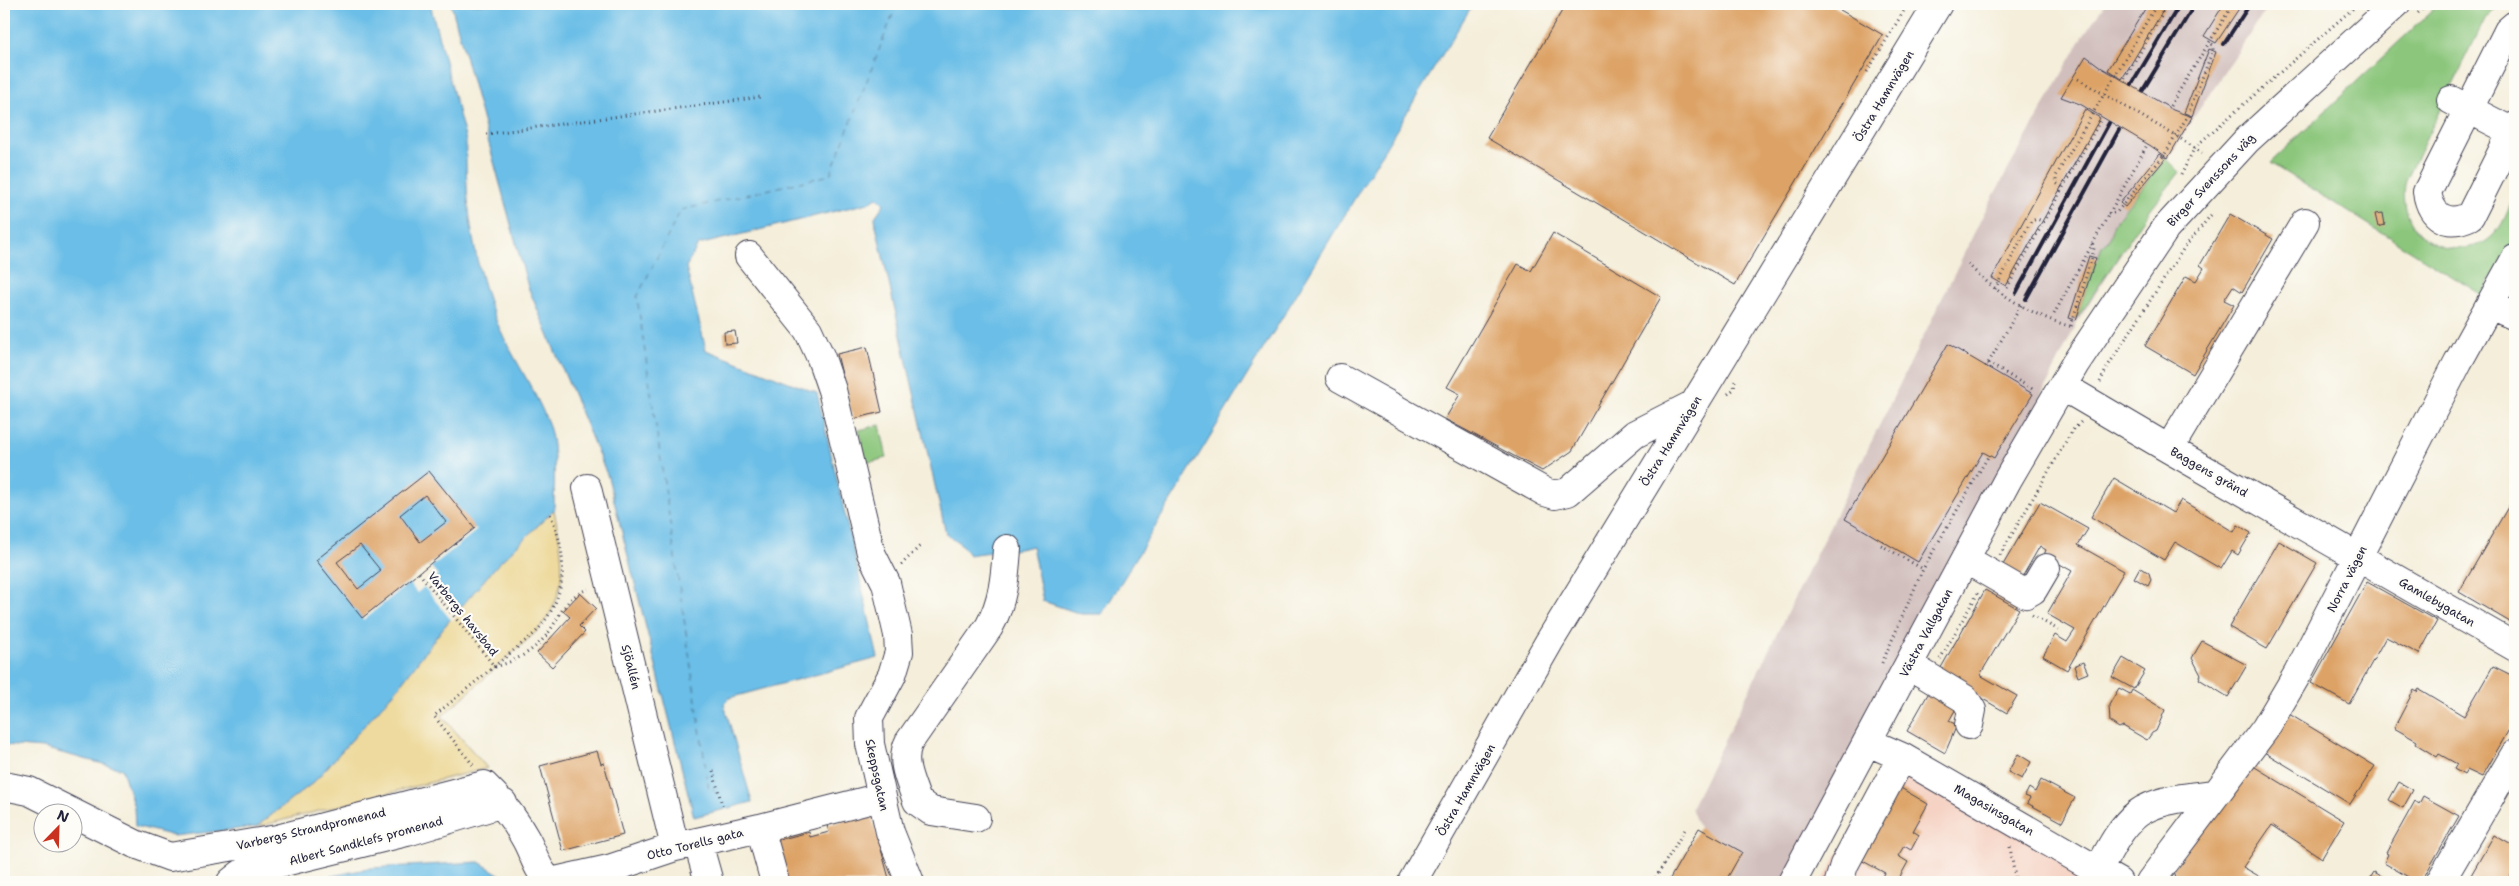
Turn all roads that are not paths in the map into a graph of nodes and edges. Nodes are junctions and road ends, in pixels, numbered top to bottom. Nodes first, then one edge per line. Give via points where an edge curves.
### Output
1 (1938, 4) edge
2 (2405, 10) edge
3 (2515, 25) edge
4 (2460, 105) junction
5 (2514, 130) edge
6 (2306, 222) dead end
7 (749, 256) dead end
8 (2515, 259) edge
9 (2490, 305) junction
10 (2515, 316) edge
11 (1340, 378) dead end
12 (2051, 389) junction
13 (1694, 404) junction
14 (2169, 449) junction
15 (587, 488) dead end
16 (1007, 549) dead end
17 (2358, 556) junction
18 (1965, 559) junction
19 (2046, 568) dead end
20 (2515, 647) edge
21 (1919, 671) junction
22 (1969, 725) dead end
23 (1868, 742) junction
24 (2515, 754) edge
25 (1902, 757) junction
26 (4, 786) edge
27 (2216, 794) junction
28 (881, 797) junction
29 (503, 803) junction
30 (963, 817) dead end
31 (760, 828) junction
32 (686, 845) junction
33 (2103, 878) edge
34 (232, 882) edge
35 (709, 882) edge
36 (775, 882) edge
37 (910, 882) edge
38 (1412, 882) edge
39 (1792, 882) edge
40 (1839, 882) edge
41 (2150, 882) edge
42 (2440, 882) edge

1 - 13 street, Östra Hamnvägen
2 - 12 street, Birger Svenssons väg via 2246,141 2166,228
3 - 4 street
4 - 5 street
4 - 5 street via 2427,192 2435,214 2445,220 2459,221 2470,216
6 - 14 street
7 - 28 street, Skeppsgatan via 808,330 821,358 832,390 871,553 886,583 899,652 892,675 869,718 870,744
8 - 9 street, Norra vägen
9 - 10 street
9 - 17 street, Norra vägen
11 - 13 street via 1555,495 1568,492 1635,434
12 - 14 street, Baggens gränd via 2096,407
12 - 18 street, Västra Vallgatan
13 - 38 street, Östra Hamnvägen via 1549,642
14 - 17 street, Baggens gränd
15 - 32 street, Sjöallén via 610,582
16 - 30 street via 1003,592 997,612 906,748 905,764 917,802 931,810
17 - 20 street, Gamlebygatan
17 - 27 street, Norra vägen via 2294,681 2265,729
18 - 19 street via 2026,594 2033,590
18 - 21 street, Västra Vallgatan
21 - 22 street via 1965,699 1972,710
21 - 23 street, Västra Vallgatan
23 - 25 street, Magasinsgatan
23 - 39 street, Västra Vallgatan
24 - 42 street
25 - 33 street, Magasinsgatan
25 - 40 street via 1844,865
26 - 29 street, Varbergs Strandpromenad via 29,791 135,844 170,857 277,839 484,785
27 - 33 street via 2172,798 2138,812 2122,827
27 - 41 street, Norra vägen
28 - 31 street
28 - 37 street, Skeppsgatan via 890,832
29 - 32 street, Otto Torells gata via 526,839 544,877 551,882 608,869
29 - 34 street, Albert Sandklefs promenad via 407,832 252,870
31 - 32 street, Otto Torells gata
31 - 36 street, Otto Torells gata
32 - 35 street, Sjöallén

